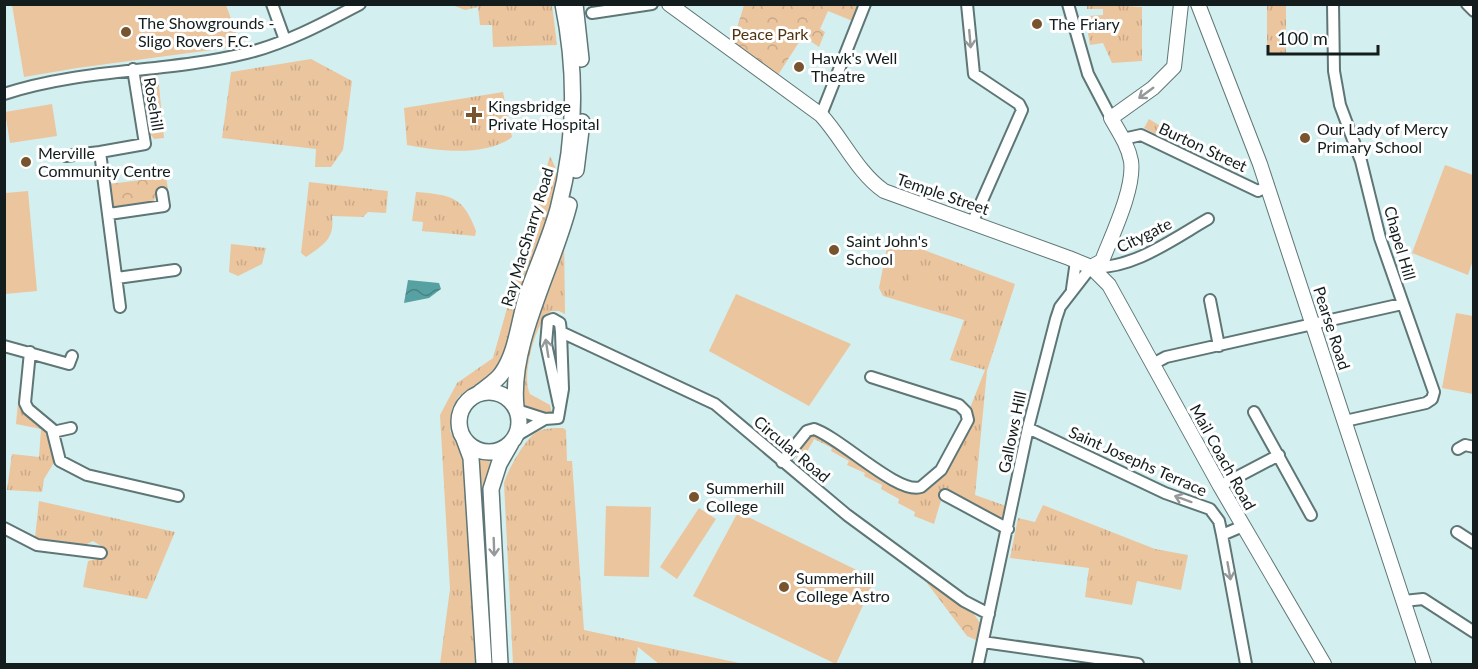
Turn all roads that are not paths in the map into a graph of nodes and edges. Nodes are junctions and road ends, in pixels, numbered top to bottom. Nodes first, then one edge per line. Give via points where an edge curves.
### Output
1 (272, 4) edge
2 (360, 4) edge
3 (563, 4) edge
4 (575, 4) edge
5 (652, 4) edge
6 (669, 4) edge
7 (865, 4) edge
8 (967, 4) edge
9 (1068, 4) edge
10 (1333, 4) edge
11 (1467, 4) edge
12 (1181, 7) edge
13 (1199, 8) edge
14 (1473, 11) edge
15 (592, 13) dead end
16 (285, 40) junction
17 (133, 69) junction
18 (4, 94) edge
19 (821, 116) junction
20 (1111, 118) junction
21 (1123, 140) junction
22 (100, 152) junction
23 (66, 156) dead end
24 (1268, 186) junction
25 (162, 193) dead end
26 (109, 214) junction
27 (1208, 219) dead end
28 (974, 221) junction
29 (1076, 261) junction
30 (1091, 267) junction
31 (175, 270) dead end
32 (117, 278) junction
33 (1072, 290) junction
34 (1210, 300) dead end
35 (1402, 304) junction
36 (120, 307) dead end
37 (1314, 326) junction
38 (561, 332) junction
39 (4, 346) edge
40 (1219, 346) junction
41 (30, 352) junction
42 (72, 356) dead end
43 (1153, 364) junction
44 (872, 377) dead end
45 (478, 394) junction
46 (559, 405) junction
47 (516, 408) junction
48 (1254, 412) dead end
49 (545, 419) junction
50 (1345, 421) junction
51 (72, 428) dead end
52 (1028, 428) junction
53 (53, 432) junction
54 (464, 439) junction
55 (514, 439) junction
56 (1473, 447) edge
57 (1458, 449) dead end
58 (1279, 455) junction
59 (782, 462) junction
60 (1220, 486) junction
61 (945, 495) dead end
62 (177, 496) dead end
63 (1311, 515) dead end
64 (1243, 526) junction
65 (4, 528) edge
66 (1008, 529) junction
67 (1457, 531) dead end
68 (1222, 535) junction
69 (1473, 543) edge
70 (101, 553) dead end
71 (1404, 601) junction
72 (989, 614) junction
73 (1473, 632) edge
74 (983, 642) junction
75 (484, 664) edge
76 (500, 664) edge
77 (978, 664) edge
78 (1138, 664) edge
79 (1246, 664) edge
80 (1323, 664) edge
81 (1424, 664) edge

1 - 16 street
2 - 16 street
3 - 45 highway, Ray MacSharry Road via 573,83 566,174 510,357 502,375
4 - 47 highway, Ray MacSharry Road via 583,74 581,148 565,219 532,313 518,368
5 - 15 street
6 - 19 main road, Temple Street
7 - 19 street
8 -> 28 street via 974,74 1023,110
9 - 20 street via 1088,74
10 - 35 street, Chapel Hill via 1334,71 1340,105 1361,161
11 - 14 street
12 - 13 main road
12 -> 20 main road via 1174,67 1153,88
13 - 24 main road, Pearse Road
16 - 17 street via 245,54
17 - 18 street via 36,84
17 - 22 street, Rosehill via 151,143
19 - 28 main road, Temple Street via 865,174 884,191
20 - 21 main road
21 - 24 street, Burton Street via 1141,135 1258,191
21 - 30 main road via 1131,164 1129,180 1102,261
22 - 23 street, Rosehill
22 - 26 street
24 - 37 main road, Pearse Road
25 - 26 street via 164,206
26 - 32 street
27 - 30 street, Citygate via 1131,260 1105,268
28 - 29 main road, Temple Street
29 - 30 main road, Temple Street
29 - 33 street
30 - 33 street, Gallows Hill
30 - 43 main road, Mail Coach Road via 1109,285
31 - 32 street
32 - 36 street
33 - 52 street, Gallows Hill via 1056,319
34 - 40 street
35 - 37 street
35 - 50 street, Chapel Hill via 1434,392 1432,399
37 - 40 street
37 - 50 main road, Pearse Road
38 - 46 street via 563,389
46 -> 38 street, Circular Road via 546,344 548,321 558,321
38 - 59 street, Circular Road via 715,404
39 - 41 street
40 - 43 street via 1166,357
41 - 42 street via 69,364
41 - 53 street via 25,403
43 - 60 main road, Mail Coach Road
44 - 59 street via 959,405 966,412 968,420 941,470 921,487 906,487 842,443 814,429 807,431
45 - 47 highway via 503,395
45 - 54 highway via 460,413
46 - 49 street via 558,418
47 - 49 street
47 - 55 highway via 519,427
48 - 58 street
49 - 55 street
50 - 71 main road, Pearse Road
51 - 53 street
52 - 66 street, Gallows Hill
68 -> 52 street, Saint Josephs Terrace via 1219,521 1210,509 1165,493
53 - 62 street via 60,461 75,470
54 - 55 highway via 470,446 487,452 504,448
54 - 75 highway via 471,458
55 -> 76 highway via 499,464 491,489
56 - 57 street via 1465,445
58 - 60 street
58 - 63 street
59 - 72 street, Circular Road via 964,601
60 - 64 main road, Mail Coach Road
61 - 66 street
64 - 68 street
64 - 80 main road, Mail Coach Road
65 - 70 street via 38,545
66 - 72 street, Gallows Hill
67 - 69 street
68 -> 79 street, Saint Josephs Terrace
71 - 73 street via 1424,599
71 - 81 main road, Pearse Road
72 - 74 street, Gallows Hill
74 - 77 street, Gallows Hill
74 - 78 street

